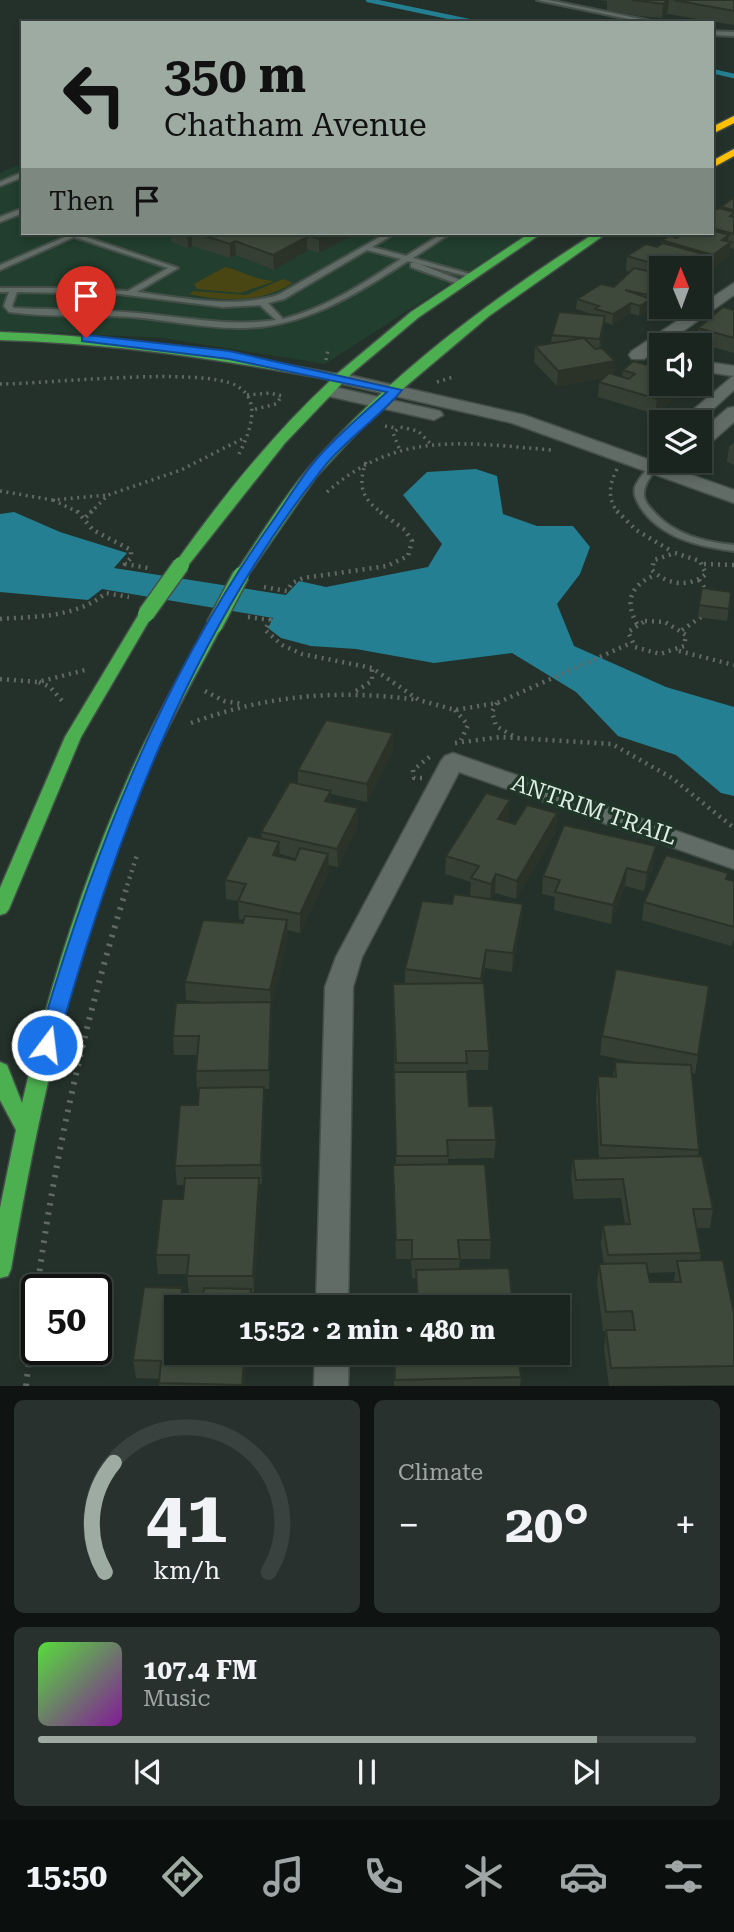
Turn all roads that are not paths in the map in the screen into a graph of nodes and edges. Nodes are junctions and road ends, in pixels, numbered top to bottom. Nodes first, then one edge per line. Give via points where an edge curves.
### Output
1 (540, 0) edge
2 (649, 21) edge
3 (714, 33) edge
4 (734, 34) edge
5 (734, 119) edge
6 (714, 127) edge
7 (734, 152) edge
8 (714, 164) edge
9 (21, 175) edge
10 (0, 184) edge
11 (21, 211) edge
12 (0, 220) edge
13 (389, 235) edge
14 (445, 235) edge
15 (534, 235) edge
16 (597, 235) edge
17 (366, 248) junction
18 (405, 259) junction
19 (0, 268) edge
20 (466, 279) junction
21 (734, 288) edge
22 (0, 290) edge
23 (14, 290) junction
24 (128, 293) junction
25 (262, 302) junction
26 (478, 321) junction
27 (282, 322) junction
28 (670, 333) edge
29 (0, 336) edge
30 (649, 347) edge
31 (0, 348) edge
32 (649, 357) edge
33 (712, 368) edge
34 (734, 371) edge
35 (734, 381) edge
36 (333, 384) junction
37 (396, 390) junction
38 (382, 403) junction
39 (701, 410) edge
40 (734, 412) edge
41 (712, 431) edge
42 (591, 446) junction
43 (649, 461) edge
44 (652, 473) edge
45 (680, 473) edge
46 (734, 497) edge
47 (734, 548) edge
48 (734, 860) edge
49 (0, 909) edge
50 (0, 1070) edge
51 (27, 1131) junction
52 (0, 1269) edge
53 (332, 1295) edge
54 (332, 1365) edge
55 (331, 1386) edge

1 - 2 lane
3 - 4 lane
5 - 6 main road
7 - 8 main road
9 - 10 lane
11 - 12 lane
13 - 17 lane
14 - 18 lane
15 - 20 main road
16 - 26 main road
17 - 18 lane
17 - 25 lane via 281,297
18 - 20 lane
18 - 27 lane via 322,308
19 - 24 lane via 74,235 174,268
20 - 26 main road via 487,286 489,301
20 - 36 main road
21 - 28 street
22 - 23 lane
23 - 24 lane
23 - 27 lane via 8,306 12,310 136,315 227,326
24 - 25 lane via 232,304
25 - 27 lane
26 - 37 main road
29 - 36 main road via 162,345
30 - 32 street via 638,355
31 - 36 main road via 130,355
33 - 34 street
35 - 39 street
36 - 37 street
36 - 38 street
36 - 49 main road, bridge via 261,460 146,614 74,737
37 - 38 main road
37 - 42 street via 518,419
38 - 42 street
38 - 51 main road, bridge via 320,464 241,575 167,712 107,851 67,972
40 - 41 street
42 - 43 street
44 - 47 lane via 639,497 657,521 687,539
45 - 46 street
48 - 53 street, ANTRIM TRAIL via 451,755 349,957 339,987
50 - 51 main road
51 - 52 main road
54 - 55 street

